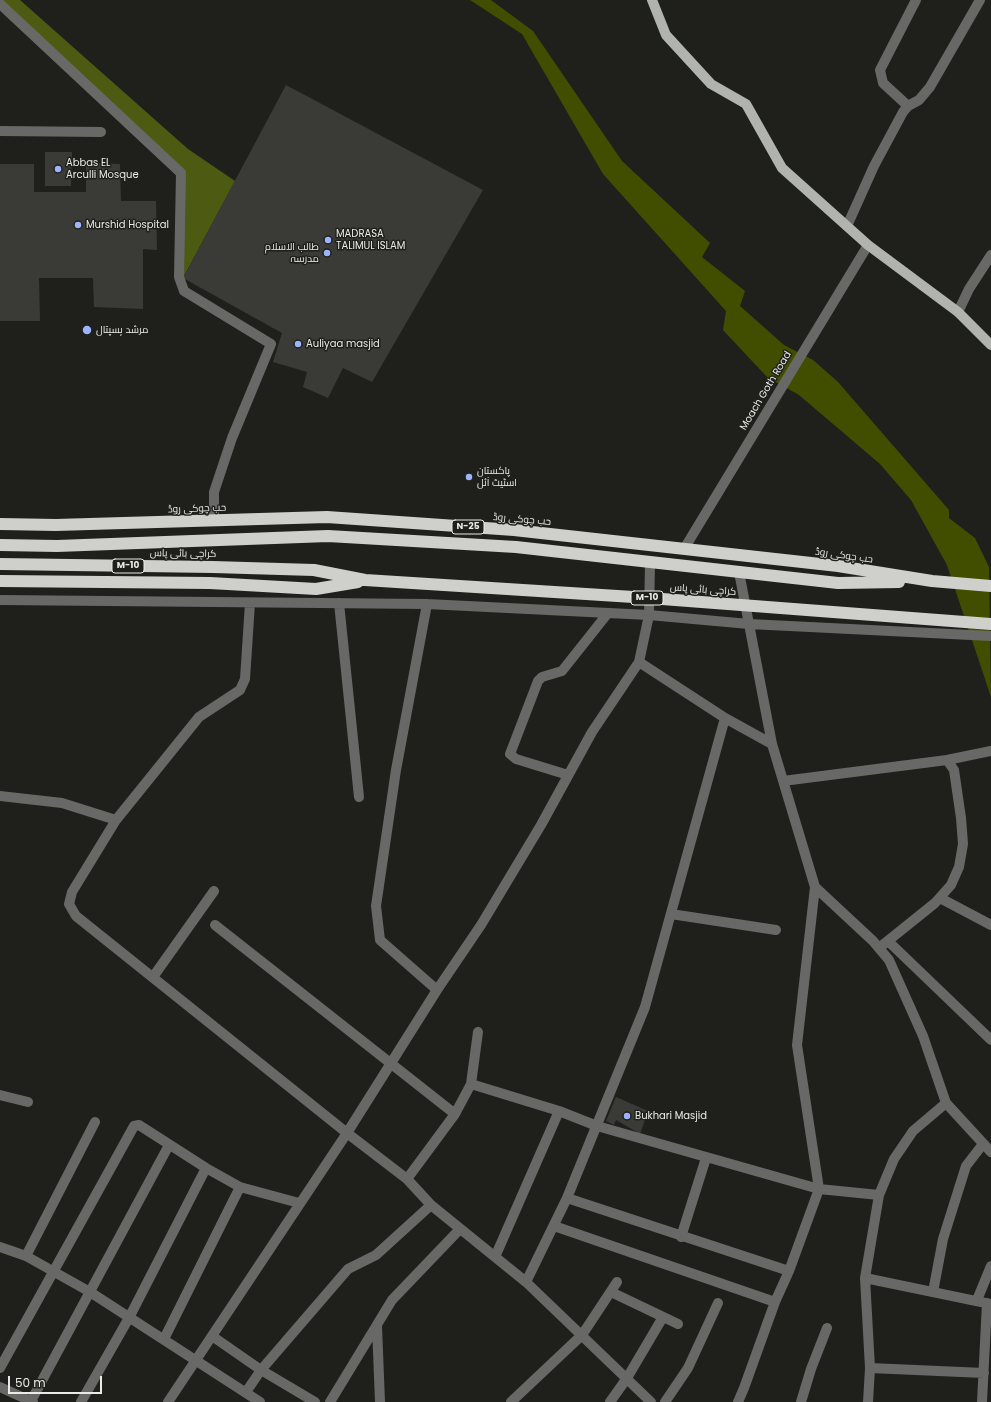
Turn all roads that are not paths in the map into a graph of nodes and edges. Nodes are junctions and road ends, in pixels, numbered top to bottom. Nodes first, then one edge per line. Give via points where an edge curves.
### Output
1 (652, 0) edge
2 (916, 0) edge
3 (980, 0) edge
4 (0, 4) edge
5 (908, 106) junction
6 (0, 131) edge
7 (101, 132) dead end
8 (847, 226) junction
9 (868, 245) junction
10 (991, 255) edge
11 (958, 312) junction
12 (991, 345) edge
13 (214, 521) junction
14 (0, 524) edge
15 (0, 545) edge
16 (684, 549) junction
17 (650, 563) junction
18 (0, 564) edge
19 (739, 572) junction
20 (365, 580) junction
21 (0, 581) edge
22 (938, 581) junction
23 (991, 586) edge
24 (649, 598) junction
25 (0, 600) edge
26 (250, 603) junction
27 (339, 604) junction
28 (427, 604) junction
29 (745, 605) junction
30 (608, 613) junction
31 (649, 614) junction
32 (749, 624) junction
33 (991, 624) edge
34 (991, 636) edge
35 (639, 662) junction
36 (725, 718) junction
37 (772, 744) junction
38 (991, 751) edge
39 (947, 760) junction
40 (568, 775) junction
41 (783, 781) junction
42 (0, 796) edge
43 (359, 797) dead end
44 (116, 820) junction
45 (815, 887) junction
46 (214, 891) dead end
47 (940, 898) junction
48 (671, 914) junction
49 (215, 925) dead end
50 (991, 925) edge
51 (776, 930) dead end
52 (888, 941) junction
53 (879, 948) junction
54 (153, 977) junction
55 (437, 990) junction
56 (478, 1032) dead end
57 (991, 1040) edge
58 (392, 1063) junction
59 (472, 1084) junction
60 (0, 1095) edge
61 (28, 1102) dead end
62 (946, 1103) junction
63 (559, 1111) junction
64 (455, 1114) junction
65 (95, 1122) dead end
66 (597, 1126) junction
67 (348, 1133) junction
68 (983, 1144) junction
69 (169, 1145) junction
70 (991, 1152) edge
71 (706, 1158) junction
72 (206, 1168) junction
73 (407, 1179) junction
74 (240, 1187) junction
75 (819, 1189) junction
76 (879, 1195) junction
77 (567, 1198) junction
78 (299, 1203) junction
79 (431, 1205) junction
80 (554, 1226) junction
81 (460, 1229) junction
82 (682, 1236) junction
83 (0, 1247) edge
84 (26, 1256) junction
85 (495, 1257) junction
86 (991, 1266) edge
87 (53, 1271) junction
88 (789, 1271) junction
89 (866, 1278) junction
90 (526, 1282) junction
91 (617, 1282) dead end
92 (90, 1292) junction
93 (611, 1292) junction
94 (933, 1292) junction
95 (776, 1302) junction
96 (985, 1302) edge
97 (718, 1303) dead end
98 (130, 1316) junction
99 (663, 1317) junction
100 (678, 1324) dead end
101 (377, 1325) junction
102 (827, 1328) dead end
103 (582, 1335) junction
104 (212, 1336) junction
105 (164, 1339) junction
106 (196, 1360) junction
107 (0, 1368) edge
108 (870, 1368) junction
109 (261, 1370) junction
110 (984, 1373) junction
111 (627, 1378) junction
112 (0, 1387) edge
113 (246, 1392) junction
114 (32, 1401) edge
115 (81, 1402) edge
116 (168, 1402) edge
117 (259, 1402) edge
118 (315, 1402) edge
119 (330, 1402) edge
120 (380, 1402) edge
121 (511, 1402) edge
122 (610, 1402) edge
123 (651, 1402) edge
124 (665, 1402) edge
125 (738, 1402) edge
126 (801, 1402) edge
127 (868, 1402) edge
128 (982, 1402) edge

1 - 8 main road via 666,35 711,84 746,104 782,168
2 - 5 street via 880,70 883,83
3 - 5 street via 930,87 919,100
4 - 13 street via 181,173 179,277 184,291 271,344 232,438 214,492
5 - 8 street via 874,166
6 - 7 street
8 - 9 main road
9 - 11 main road
9 - 16 street, Moach Goth Road
10 - 11 street via 969,289
11 - 12 main road
13 - 14 highway, حب چوکی روڈ / N-25
13 - 16 highway, حب چوکی روڈ / N-25 via 327,517 514,530
15 - 17 highway via 57,546 328,536 516,547
16 - 22 highway, حب چوکی روڈ / N-25 via 838,566
17 - 19 highway
17 - 24 street
18 - 20 highway, کراچی بائی پاس / M-10 via 314,570
19 - 22 highway via 838,583
19 - 29 street
20 - 21 highway, کراچی بائی پاس / M-10 via 316,589 249,584
20 - 24 highway, کراچی بائی پاس / M-10
22 - 23 highway, حب چوکی روڈ / N-25
24 - 29 highway, کراچی بائی پاس / M-10
24 - 31 street
25 - 26 street
26 - 27 street
26 - 44 street via 245,679 240,690 199,717
27 - 28 street
27 - 43 street
28 - 30 street
28 - 55 street via 396,770 376,906 380,940
29 - 32 street
29 - 33 highway, کراچی بائی پاس / M-10
30 - 31 street
30 - 40 street via 562,671 538,681 510,754 516,759
31 - 32 street
31 - 35 street
32 - 34 street
32 - 37 street
35 - 36 street
35 - 40 street via 592,732
36 - 37 street
36 - 48 street
37 - 41 street
38 - 39 street
39 - 41 street
39 - 47 street via 954,770 963,844 959,867 951,885
40 - 55 street via 481,925
41 - 45 street
42 - 44 street via 62,803
44 - 54 street via 72,892 69,904 76,916
45 - 53 street
45 - 75 street via 797,1044
46 - 54 street
47 - 50 street
47 - 52 street
48 - 51 street
48 - 66 street via 645,1007
49 - 58 street
52 - 53 street
52 - 57 street
53 - 62 street via 889,960 905,994 923,1036
54 - 67 street
55 - 58 street
56 - 59 street
58 - 64 street
58 - 67 street
59 - 63 street
59 - 64 street
60 - 61 street
62 - 68 street
62 - 76 street via 913,1131 894,1159
63 - 66 street
63 - 85 street
64 - 73 street
65 - 84 street
66 - 71 street
66 - 77 street
67 - 73 street
67 - 78 street
68 - 70 street
68 - 94 street via 966,1166 943,1239
69 - 72 street
69 - 87 street via 139,1125 134,1126
69 - 92 street
71 - 75 street
71 - 82 street
72 - 74 street
72 - 98 street
73 - 79 street
74 - 78 street
74 - 105 street
75 - 76 street
75 - 88 street
76 - 89 street
77 - 80 street
77 - 82 street
78 - 104 street
79 - 81 street
79 - 109 street via 376,1255 348,1269
80 - 90 street
80 - 95 street
81 - 85 street
81 - 101 street via 392,1300
82 - 88 street
83 - 84 street
84 - 87 street
85 - 90 street
86 - 96 street
87 - 92 street
87 - 107 street
88 - 95 street
89 - 94 street
89 - 108 street
90 - 103 street
91 - 93 street
92 - 98 street
92 - 114 street
93 - 99 street
93 - 103 street
94 - 96 street
95 - 125 street
96 - 110 street
97 - 124 street via 688,1368
98 - 105 street
98 - 115 street
99 - 100 street
99 - 111 street
101 - 119 street
101 - 120 street
102 - 126 street
103 - 111 street
103 - 121 street
104 - 106 street
104 - 109 street
105 - 106 street
106 - 113 street
106 - 116 street
108 - 110 street
108 - 127 street
109 - 113 street
109 - 118 street
110 - 128 street
111 - 122 street
111 - 123 street
112 - 114 street
113 - 117 street

